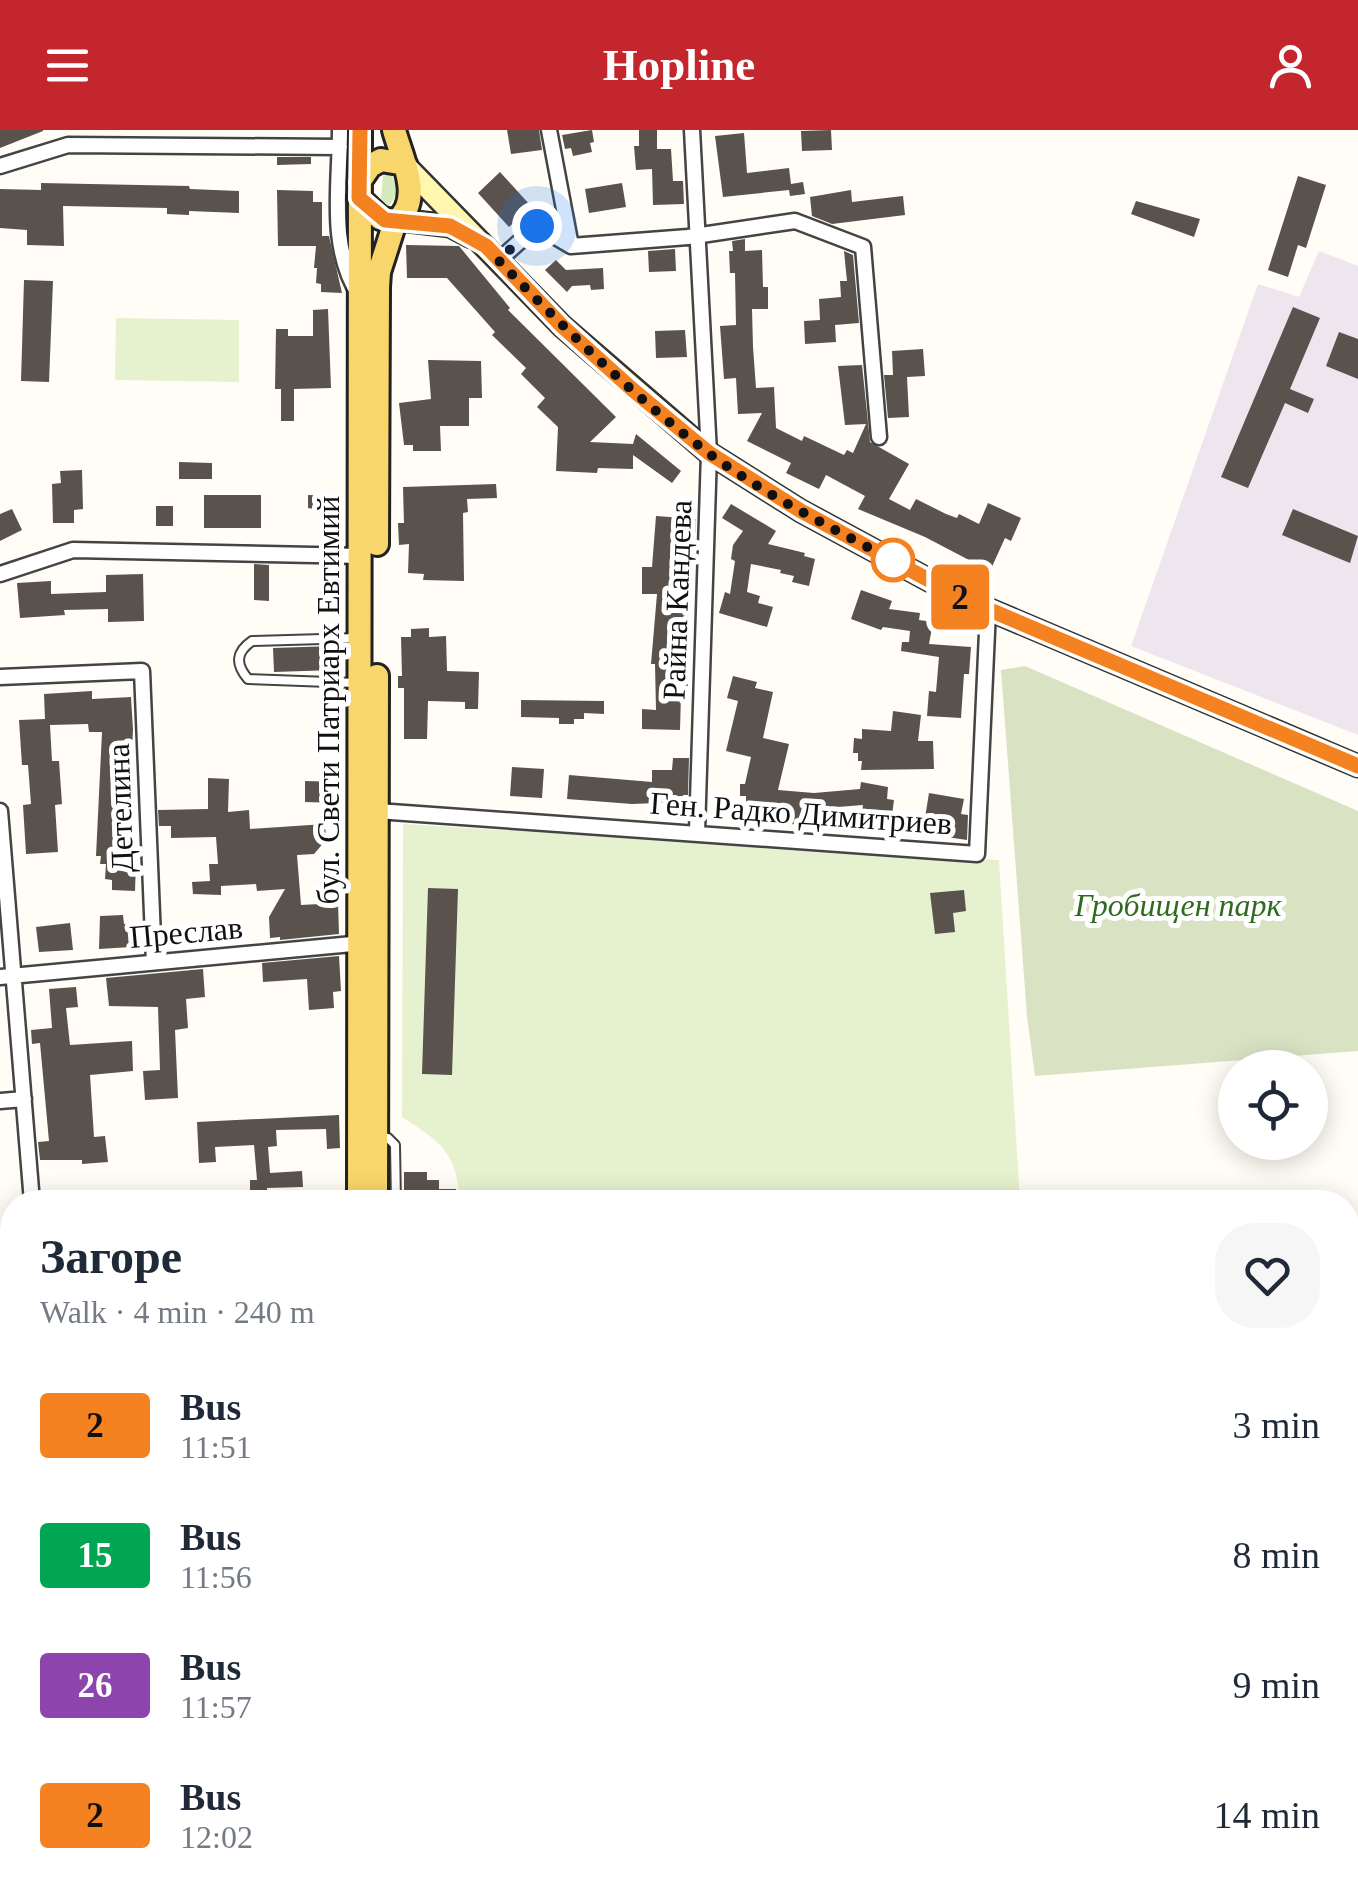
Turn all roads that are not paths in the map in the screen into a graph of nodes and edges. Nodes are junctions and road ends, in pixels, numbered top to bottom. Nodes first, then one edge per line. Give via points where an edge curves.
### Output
1 (340, 130) edge
2 (360, 130) edge
3 (394, 130) edge
4 (549, 130) edge
5 (692, 130) edge
6 (340, 147) junction
7 (0, 166) edge
8 (406, 166) junction
9 (359, 190) junction
10 (398, 220) junction
11 (699, 235) junction
12 (571, 246) junction
13 (492, 253) junction
14 (359, 295) junction
15 (879, 437) dead end
16 (709, 453) junction
17 (362, 556) junction
18 (0, 574) edge
19 (988, 610) junction
20 (362, 638) junction
21 (0, 677) edge
22 (361, 683) junction
23 (1358, 766) edge
24 (0, 810) edge
25 (377, 812) junction
26 (697, 832) junction
27 (368, 943) junction
28 (154, 962) junction
29 (7, 976) edge
30 (24, 1099) junction
31 (0, 1101) edge
32 (368, 1137) junction
33 (31, 1190) edge
34 (361, 1190) edge
35 (375, 1190) edge
36 (396, 1190) edge

1 - 6 street
2 - 9 main road, бул. Свети Патриарх Евтимий
3 - 8 main road
4 - 12 street
5 - 11 street, Райна Кандева
6 - 7 street via 68,145
6 - 14 street via 339,252
8 - 9 main road via 381,160 370,166
8 - 10 main road via 408,198
8 - 13 street
9 - 10 main road via 380,218
9 - 14 main road, бул. Свети Патриарх Евтимий
10 - 13 street via 450,226
10 - 25 main road, бул. Свети Патриарх Евтимий via 378,288
11 - 12 street
11 - 15 street via 795,221 863,246
11 - 16 street, Райна Кандева
12 - 13 street via 537,226
13 - 16 street via 562,326
14 - 17 main road, бул. Свети Патриарх Евтимий
16 - 19 street via 801,511
16 - 26 street, Райна Кандева
17 - 18 street via 72,550
17 - 20 main road, бул. Свети Патриарх Евтимий
19 - 23 street
19 - 26 street, Ген. Радко Димитриев via 977,854
20 - 22 main road, бул. Свети Патриарх Евтимий
20 - 22 lane via 252,641 238,658 240,670 260,681
21 - 28 street, Детелина via 142,672
22 - 27 main road, бул. Свети Патриарх Евтимий
24 - 29 street
25 - 26 street, Ген. Радко Димитриев
25 - 27 main road, бул. Свети Патриарх Евтимий
27 - 28 street, Преслав
27 - 32 main road, бул. Свети Патриарх Евтимий
28 - 29 street, Преслав
29 - 30 street
30 - 31 street
30 - 33 street
32 - 34 main road, бул. Свети Патриарх Евтимий
32 - 35 main road, бул. Свети Патриарх Евтимий
32 - 36 lane via 395,1145

